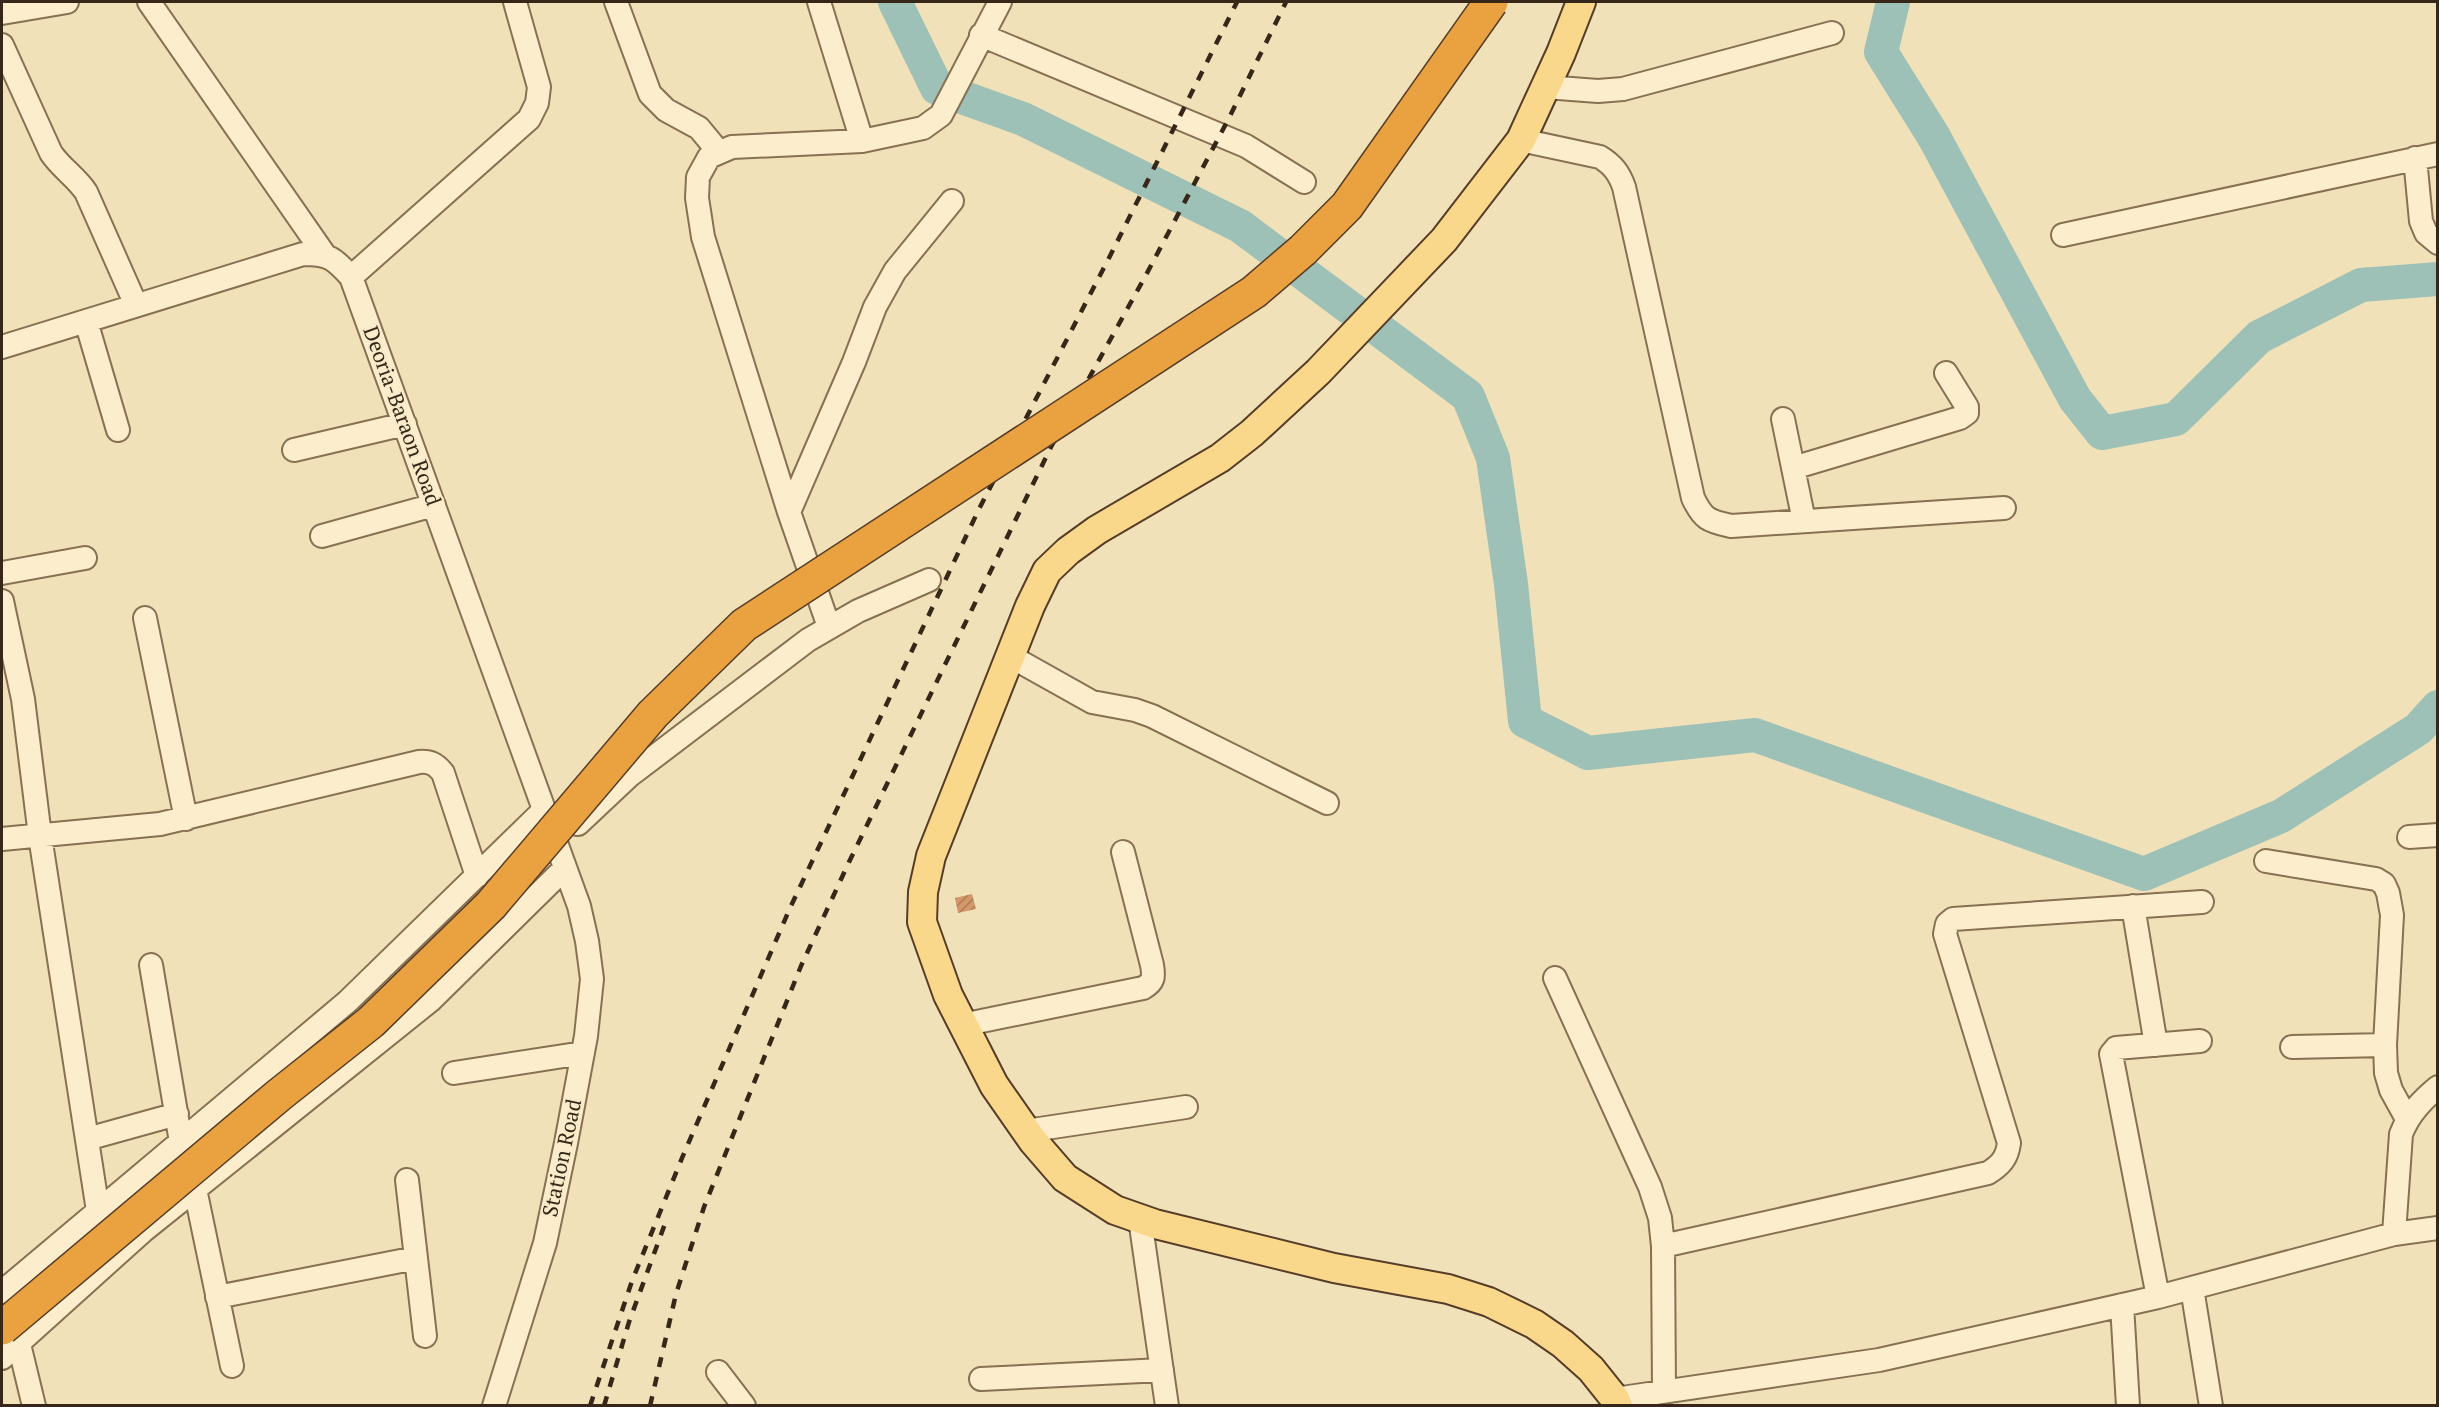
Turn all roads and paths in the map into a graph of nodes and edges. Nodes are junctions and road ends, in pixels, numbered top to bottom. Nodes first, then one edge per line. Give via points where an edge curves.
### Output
1 (67, 2) edge
2 (149, 2) edge
3 (515, 2) edge
4 (616, 2) edge
5 (819, 2) edge
6 (1000, 2) edge
7 (1491, 2) edge
8 (1581, 2) edge
9 (2, 13) edge
10 (1832, 33) dead end
11 (978, 41) junction
12 (2, 45) edge
13 (1545, 87) junction
14 (1521, 140) junction
15 (862, 141) junction
16 (718, 151) junction
17 (2438, 154) edge
18 (2415, 158) junction
19 (1304, 182) dead end
20 (952, 201) dead end
21 (2064, 235) dead end
22 (2438, 243) edge
23 (324, 254) junction
24 (351, 277) junction
25 (136, 305) junction
26 (86, 321) junction
27 (2, 347) edge
28 (1946, 373) dead end
29 (1783, 419) dead end
30 (405, 424) junction
31 (118, 430) dead end
32 (294, 450) dead end
33 (1793, 468) junction
34 (434, 505) junction
35 (2004, 508) dead end
36 (789, 512) junction
37 (1804, 521) junction
38 (322, 536) dead end
39 (85, 558) dead end
40 (2, 573) edge
41 (929, 580) dead end
42 (2, 601) edge
43 (145, 618) dead end
44 (829, 627) junction
45 (1010, 656) junction
46 (12, 701) edge
47 (1327, 803) dead end
48 (544, 810) junction
49 (186, 819) junction
50 (2438, 835) edge
51 (40, 836) junction
52 (2409, 837) dead end
53 (2, 839) edge
54 (557, 847) junction
55 (1123, 852) dead end
56 (2266, 861) dead end
57 (565, 868) junction
58 (477, 876) junction
59 (2202, 902) dead end
60 (579, 906) joint
61 (2133, 906) junction
62 (151, 965) dead end
63 (1555, 978) dead end
64 (962, 1025) junction
65 (2200, 1041) dead end
66 (2156, 1045) junction
67 (2385, 1045) junction
68 (2292, 1047) dead end
69 (583, 1053) junction
70 (454, 1073) dead end
71 (2438, 1087) edge
72 (1186, 1107) dead end
73 (177, 1114) junction
74 (2407, 1119) junction
75 (1026, 1131) junction
76 (87, 1139) junction
77 (181, 1142) junction
78 (407, 1180) dead end
79 (195, 1189) junction
80 (98, 1211) junction
81 (1140, 1219) junction
82 (2438, 1228) edge
83 (2394, 1234) junction
84 (1664, 1246) junction
85 (416, 1258) junction
86 (2192, 1288) junction
87 (2, 1292) edge
88 (217, 1297) junction
89 (2158, 1297) junction
90 (2122, 1305) junction
91 (425, 1336) dead end
92 (7, 1344) edge
93 (232, 1366) dead end
94 (1162, 1370) junction
95 (718, 1372) dead end
96 (981, 1379) dead end
97 (1664, 1391) junction
98 (1616, 1402) edge
99 (34, 1406) edge
100 (494, 1406) edge
101 (744, 1406) edge
102 (1167, 1406) edge
103 (2128, 1406) edge
104 (2211, 1406) edge

1 - 9 street
2 - 23 street, Deoria-Baraon Road
3 - 24 street via 539,87 529,119
4 - 16 street via 650,94 666,110 699,128
5 - 15 street
6 - 11 street
7 - 92 highway, bridge via 1347,206 1288,264 1254,292 744,625 653,714 491,905 380,1014 279,1095
8 - 13 main road
10 - 13 street via 1623,89 1599,92
11 - 15 street via 941,115 923,128
11 - 19 street via 1246,146
12 - 25 street via 51,153 86,192
13 - 14 main road
14 - 37 street via 1600,157 1619,173 1694,498 1702,516 1731,526
14 - 45 main road via 1444,240 1318,372 1252,434 1220,458 1096,530 1047,571
15 - 16 street via 732,147
16 - 36 street via 703,165 698,177 703,237
17 - 18 street
18 - 21 street
18 - 22 street via 2421,221 2426,233
20 - 36 street via 895,271 875,307
23 - 24 street, Deoria-Baraon Road
23 - 25 street via 303,254
24 - 30 street, Deoria-Baraon Road
25 - 26 street
26 - 27 street
26 - 31 street
28 - 33 street via 1967,407 1967,413 1960,418
29 - 33 street
30 - 32 street
30 - 34 street, Deoria-Baraon Road
33 - 37 street
34 - 38 street
34 - 48 street, Deoria-Baraon Road
35 - 37 street
36 - 44 street
39 - 40 street
41 - 44 street
42 - 46 street
43 - 49 street
44 - 54 street via 629,776
45 - 47 street via 1092,702 1152,716
45 - 64 main road via 931,856 923,892 922,922
46 - 51 street
48 - 54 street, Deoria-Baraon Road
48 - 58 street
49 - 51 street
49 - 58 street via 428,761 443,773
50 - 52 street
51 - 53 street
51 - 76 street
54 - 57 street, Deoria-Baraon Road
55 - 64 street via 1152,965 1151,984
56 - 67 street via 2376,879 2384,884 2392,915
57 - 60 street, Deoria-Baraon Road
57 - 79 street via 431,1000
58 - 77 street via 347,1002
59 - 61 street
60 - 69 street, Station Road via 592,979
61 - 66 street
61 - 84 street via 1966,917 1947,924 1945,933 2009,1143 1999,1167 1988,1173
62 - 73 street
63 - 84 street via 1650,1187
64 - 75 main road via 994,1085
65 - 66 street
66 - 89 street via 2116,1048 2111,1054
67 - 68 street
67 - 74 street via 2391,1090
69 - 70 street
69 - 100 street, Station Road via 544,1243
71 - 74 street
72 - 75 street
73 - 76 street
73 - 77 street
74 - 83 street via 2401,1134
75 - 81 main road via 1065,1178 1116,1210
76 - 80 street
77 - 80 street
78 - 85 street
79 - 88 street
79 - 92 street
80 - 87 street
81 - 94 street
81 - 98 main road via 1334,1268 1448,1289 1489,1302 1534,1324 1563,1344 1591,1369
82 - 83 street
83 - 86 street
84 - 97 street
85 - 88 street
85 - 91 street
86 - 89 street
86 - 104 street
88 - 93 street
89 - 90 street
90 - 97 street via 1879,1360
90 - 103 street
92 - 99 street
94 - 96 street
94 - 102 street
95 - 101 street
97 - 98 street

